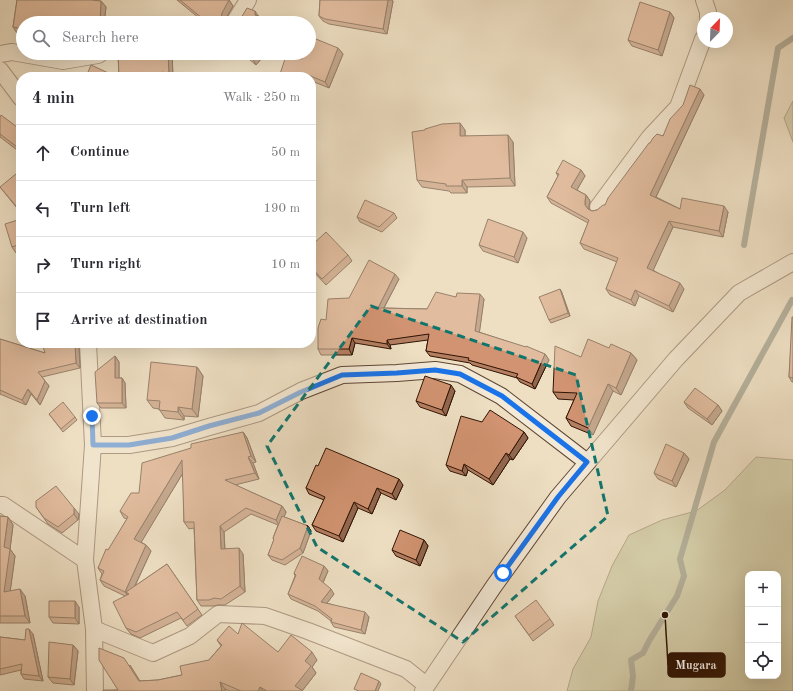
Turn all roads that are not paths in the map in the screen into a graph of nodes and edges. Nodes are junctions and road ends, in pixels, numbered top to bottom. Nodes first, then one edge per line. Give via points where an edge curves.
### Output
1 (248, 0) edge
2 (704, 0) edge
3 (708, 12) edge
4 (238, 16) edge
5 (700, 48) edge
6 (16, 53) edge
7 (0, 54) edge
8 (57, 60) edge
9 (69, 60) edge
10 (0, 70) edge
11 (16, 91) edge
12 (598, 207) edge
13 (793, 262) edge
14 (88, 348) edge
15 (93, 445) junction
16 (587, 462) junction
17 (0, 505) edge
18 (85, 560) junction
19 (94, 629) junction
20 (424, 688) edge
21 (95, 691) edge

1 - 4 street
2 - 3 street
5 - 12 street via 678,107 649,138
6 - 7 street
8 - 9 street
10 - 11 street
13 - 16 street via 739,293 676,359
14 - 15 street
15 - 16 street via 129,445 172,438 259,413 342,375 435,370 460,374 502,396
15 - 18 street
16 - 20 street via 558,497
17 - 18 street
18 - 19 street
19 - 20 street via 153,653 190,636 218,614 265,616 406,669
19 - 21 street

